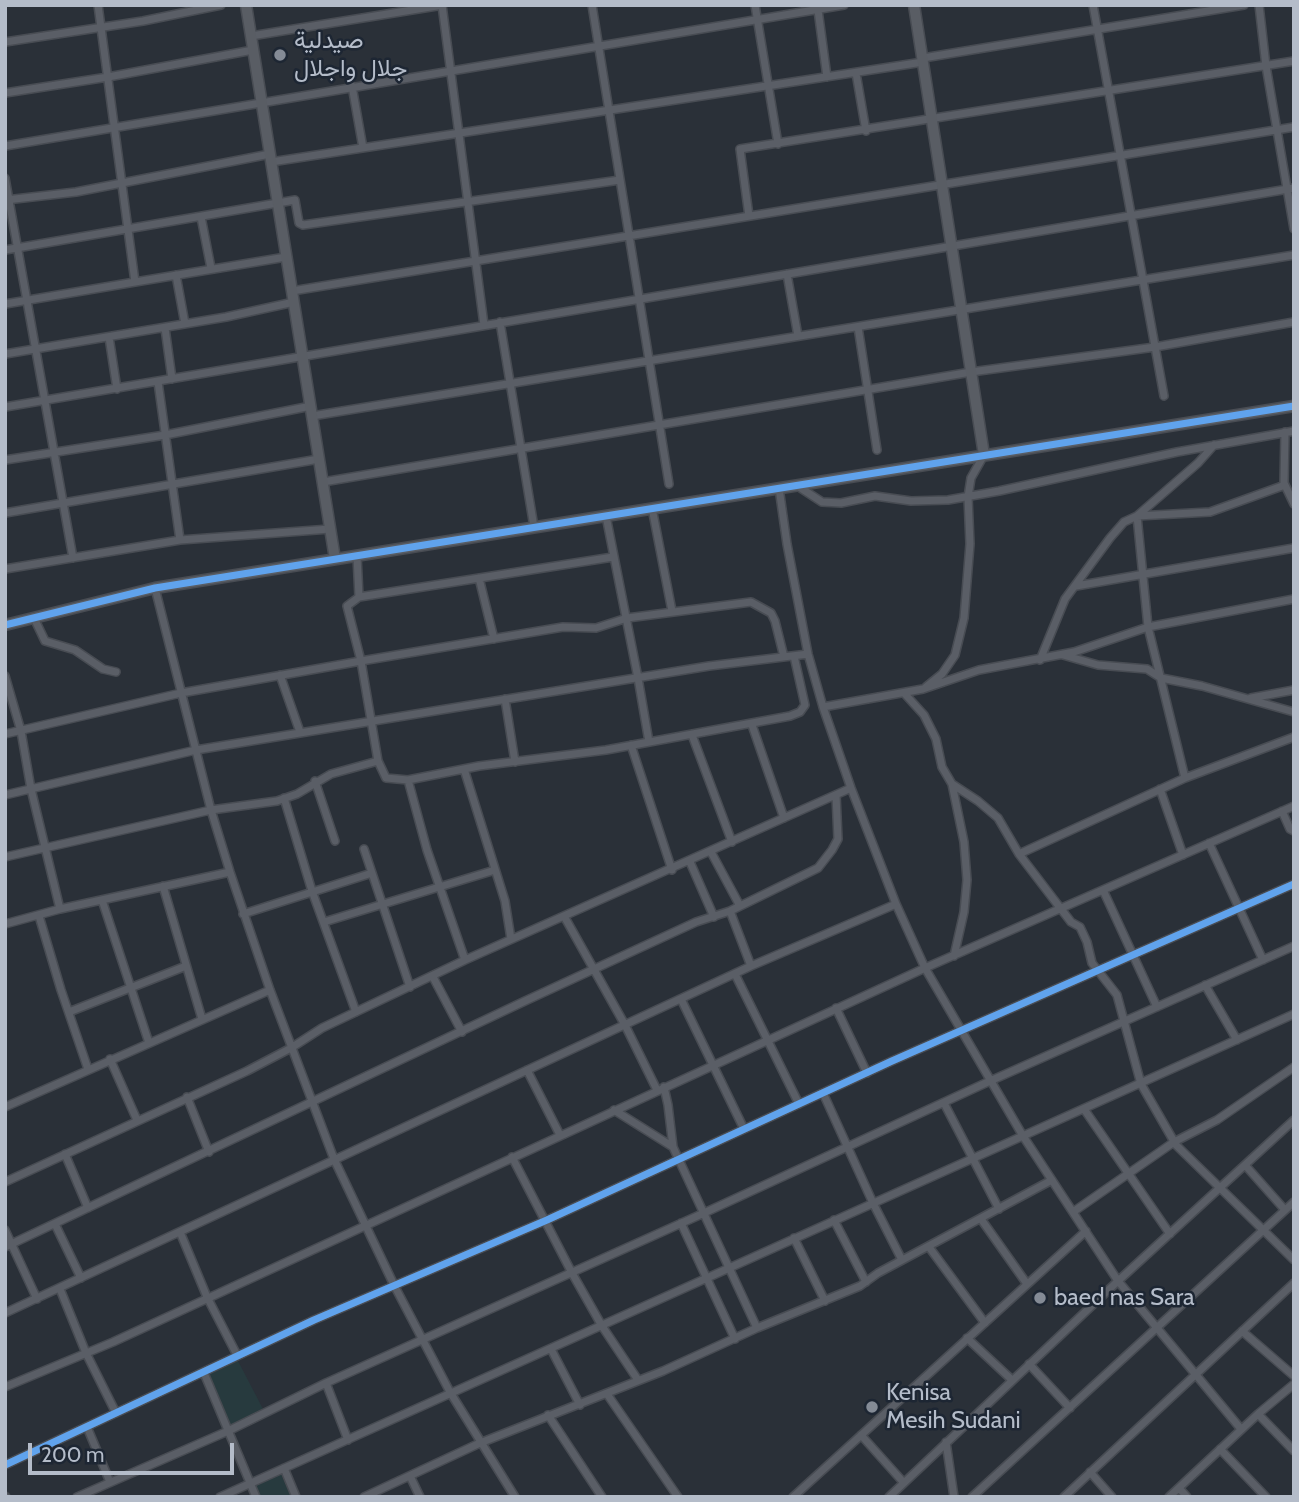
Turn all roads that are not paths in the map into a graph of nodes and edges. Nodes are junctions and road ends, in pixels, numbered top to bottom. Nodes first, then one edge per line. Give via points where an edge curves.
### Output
1 (98, 5) edge
2 (221, 5) edge
3 (246, 5) edge
4 (442, 5) edge
5 (592, 5) edge
6 (755, 5) edge
7 (844, 5) edge
8 (914, 5) edge
9 (1093, 5) edge
10 (1244, 5) edge
11 (1259, 5) edge
12 (818, 9) junction
13 (757, 20) junction
14 (101, 27) junction
15 (1097, 29) junction
16 (251, 36) junction
17 (5, 42) edge
18 (598, 46) junction
19 (253, 50) junction
20 (923, 60) junction
21 (1294, 61) edge
22 (1266, 66) junction
23 (450, 70) junction
24 (856, 73) junction
25 (108, 77) junction
26 (827, 77) junction
27 (352, 86) junction
28 (768, 86) junction
29 (1108, 90) junction
30 (5, 93) edge
31 (261, 102) junction
32 (609, 110) junction
33 (932, 120) junction
34 (115, 127) junction
35 (1294, 127) edge
36 (1277, 130) junction
37 (866, 131) junction
38 (459, 134) junction
39 (778, 144) junction
40 (5, 146) edge
41 (363, 148) junction
42 (1120, 156) junction
43 (271, 158) junction
44 (5, 178) edge
45 (620, 180) junction
46 (122, 183) junction
47 (942, 185) junction
48 (1290, 189) edge
49 (7, 200) edge
50 (278, 202) junction
51 (468, 202) junction
52 (1131, 215) junction
53 (749, 216) junction
54 (201, 217) junction
55 (128, 228) junction
56 (1294, 229) edge
57 (628, 236) junction
58 (952, 246) junction
59 (17, 248) junction
60 (5, 250) edge
61 (1294, 255) edge
62 (286, 257) junction
63 (475, 261) junction
64 (211, 268) junction
65 (787, 274) junction
66 (176, 275) junction
67 (1143, 280) junction
68 (135, 282) junction
69 (293, 297) junction
70 (638, 299) junction
71 (26, 300) junction
72 (5, 304) edge
73 (961, 310) junction
74 (500, 322) junction
75 (1294, 322) edge
76 (185, 324) junction
77 (484, 325) junction
78 (858, 327) junction
79 (164, 328) junction
80 (798, 336) junction
81 (109, 337) junction
82 (1155, 347) junction
83 (37, 349) junction
84 (5, 354) edge
85 (302, 355) junction
86 (648, 361) junction
87 (971, 372) junction
88 (172, 379) junction
89 (158, 382) junction
90 (510, 383) junction
91 (117, 389) junction
92 (867, 390) junction
93 (1164, 396) dead end
94 (45, 401) junction
95 (1294, 405) edge
96 (5, 407) edge
97 (311, 411) junction
98 (658, 425) junction
99 (1289, 431) edge
100 (164, 435) junction
101 (1214, 445) junction
102 (520, 448) junction
103 (877, 450) dead end
104 (52, 452) junction
105 (984, 455) junction
106 (319, 459) junction
107 (5, 460) edge
108 (323, 482) junction
109 (173, 484) junction
110 (669, 484) dead end
111 (796, 485) junction
112 (1285, 485) junction
113 (779, 488) junction
114 (968, 497) junction
115 (62, 504) junction
116 (1294, 505) edge
117 (652, 508) junction
118 (5, 513) edge
119 (606, 516) junction
120 (1137, 516) junction
121 (534, 527) junction
122 (330, 529) junction
123 (180, 540) junction
124 (1294, 548) edge
125 (357, 556) junction
126 (613, 557) junction
127 (73, 558) junction
128 (335, 559) junction
129 (5, 569) edge
130 (1143, 575) junction
131 (479, 578) junction
132 (1075, 587) junction
133 (155, 588) junction
134 (359, 597) junction
135 (1294, 598) edge
136 (672, 611) junction
137 (34, 618) junction
138 (627, 618) junction
139 (5, 625) edge
140 (1148, 627) junction
141 (494, 639) junction
142 (808, 654) junction
143 (1062, 655) junction
144 (794, 656) junction
145 (784, 657) junction
146 (1040, 660) junction
147 (361, 661) junction
148 (116, 672) dead end
149 (281, 675) junction
150 (5, 676) edge
151 (638, 678) junction
152 (1161, 678) junction
153 (923, 689) junction
154 (1294, 690) edge
155 (8, 693) edge
156 (181, 693) junction
157 (904, 693) junction
158 (1251, 698) junction
159 (505, 699) junction
160 (823, 707) junction
161 (1294, 712) edge
162 (371, 720) junction
163 (752, 724) junction
164 (21, 731) junction
165 (300, 732) junction
166 (5, 734) edge
167 (692, 735) junction
168 (1294, 737) edge
169 (649, 742) junction
170 (631, 746) junction
171 (196, 750) junction
172 (378, 761) junction
173 (515, 762) junction
174 (464, 769) junction
175 (1185, 778) junction
176 (408, 780) junction
177 (315, 781) junction
178 (952, 784) junction
179 (851, 788) junction
180 (31, 789) junction
181 (1160, 789) junction
182 (5, 795) edge
183 (836, 795) junction
184 (284, 798) junction
185 (1294, 806) edge
186 (211, 810) junction
187 (1282, 811) junction
188 (784, 818) junction
189 (1294, 831) edge
190 (335, 841) dead end
191 (732, 842) junction
192 (1209, 843) junction
193 (45, 848) junction
194 (364, 849) dead end
195 (711, 852) junction
196 (1019, 854) junction
197 (1183, 855) junction
198 (5, 857) edge
199 (690, 862) junction
200 (495, 870) junction
201 (672, 870) junction
202 (230, 872) junction
203 (372, 873) junction
204 (1294, 884) edge
205 (163, 886) junction
206 (439, 886) junction
207 (1102, 890) junction
208 (312, 891) junction
209 (102, 900) junction
210 (896, 904) junction
211 (381, 905) junction
212 (740, 906) junction
213 (1061, 908) junction
214 (1238, 908) junction
215 (60, 909) junction
216 (730, 911) junction
217 (243, 914) junction
218 (39, 916) junction
219 (564, 916) junction
220 (714, 916) junction
221 (324, 922) junction
222 (5, 924) edge
223 (511, 939) junction
224 (1294, 946) edge
225 (1134, 955) junction
226 (954, 956) junction
227 (464, 960) junction
228 (1263, 960) junction
229 (186, 966) junction
230 (751, 966) junction
231 (925, 968) junction
232 (594, 970) junction
233 (1098, 971) junction
234 (735, 974) junction
235 (433, 977) junction
236 (1206, 985) junction
237 (410, 987) junction
238 (131, 988) junction
239 (270, 990) junction
240 (681, 999) junction
241 (1157, 1007) junction
242 (836, 1008) junction
243 (69, 1012) junction
244 (356, 1012) junction
245 (1294, 1014) edge
246 (202, 1019) junction
247 (1125, 1021) junction
248 (625, 1025) junction
249 (961, 1031) junction
250 (462, 1032) junction
251 (768, 1039) junction
252 (1237, 1040) junction
253 (149, 1043) junction
254 (291, 1048) junction
255 (110, 1059) junction
256 (713, 1064) junction
257 (1294, 1067) edge
258 (88, 1069) junction
259 (527, 1070) junction
260 (867, 1073) junction
261 (990, 1080) junction
262 (1141, 1084) junction
263 (661, 1088) junction
264 (823, 1093) junction
265 (187, 1097) junction
266 (313, 1102) junction
267 (944, 1102) junction
268 (799, 1104) junction
269 (5, 1107) edge
270 (1084, 1109) junction
271 (614, 1110) junction
272 (137, 1120) junction
273 (1292, 1124) edge
274 (744, 1129) junction
275 (560, 1135) junction
276 (1023, 1136) junction
277 (1174, 1142) junction
278 (673, 1147) junction
279 (847, 1147) junction
280 (209, 1152) junction
281 (65, 1154) junction
282 (513, 1157) junction
283 (972, 1158) junction
284 (334, 1159) junction
285 (680, 1159) junction
286 (1245, 1165) junction
287 (1129, 1174) junction
288 (1052, 1180) junction
289 (5, 1182) edge
290 (1219, 1189) junction
291 (1294, 1202) edge
292 (873, 1203) junction
293 (88, 1208) junction
294 (999, 1209) junction
295 (1285, 1210) junction
296 (1073, 1212) junction
297 (704, 1213) junction
298 (981, 1219) junction
299 (547, 1220) junction
300 (834, 1220) junction
301 (681, 1223) junction
302 (55, 1224) junction
303 (366, 1225) junction
304 (5, 1230) edge
305 (1086, 1231) junction
306 (1262, 1231) junction
307 (180, 1232) junction
308 (1170, 1234) junction
309 (794, 1238) junction
310 (8, 1245) edge
311 (929, 1247) junction
312 (902, 1260) junction
313 (1294, 1260) edge
314 (730, 1267) junction
315 (572, 1273) junction
316 (80, 1278) junction
317 (707, 1278) junction
318 (1118, 1281) junction
319 (866, 1282) junction
320 (1294, 1283) edge
321 (1027, 1284) junction
322 (394, 1285) junction
323 (60, 1289) junction
324 (207, 1297) junction
325 (37, 1299) junction
326 (825, 1301) junction
327 (5, 1313) edge
328 (985, 1323) junction
329 (602, 1326) junction
330 (757, 1328) junction
331 (1157, 1328) junction
332 (1242, 1331) junction
333 (967, 1338) junction
334 (423, 1339) junction
335 (735, 1339) junction
336 (551, 1349) junction
337 (86, 1353) junction
338 (237, 1355) junction
339 (1029, 1364) junction
340 (204, 1373) junction
341 (1195, 1374) junction
342 (1294, 1376) edge
343 (638, 1380) junction
344 (1012, 1380) junction
345 (326, 1383) junction
346 (1294, 1384) edge
347 (5, 1387) edge
348 (450, 1392) junction
349 (607, 1394) junction
350 (580, 1405) junction
351 (1070, 1408) junction
352 (116, 1413) junction
353 (1258, 1413) junction
354 (548, 1415) junction
355 (87, 1427) junction
356 (1241, 1429) junction
357 (228, 1431) junction
358 (861, 1435) junction
359 (348, 1440) junction
360 (946, 1442) junction
361 (480, 1443) junction
362 (1220, 1449) junction
363 (1294, 1451) edge
364 (5, 1465) edge
365 (284, 1468) junction
366 (1090, 1472) junction
367 (410, 1476) junction
368 (110, 1482) junction
369 (249, 1483) junction
370 (904, 1483) junction
371 (1179, 1488) junction
372 (513, 1495) edge
373 (892, 1496) edge
374 (77, 1497) edge
375 (220, 1497) edge
376 (256, 1497) edge
377 (296, 1497) edge
378 (364, 1497) edge
379 (420, 1497) edge
380 (503, 1497) edge
381 (602, 1497) edge
382 (678, 1497) edge
383 (793, 1497) edge
384 (954, 1497) edge
385 (972, 1497) edge
386 (1064, 1497) edge
387 (1112, 1497) edge
388 (1169, 1497) edge
389 (1187, 1497) edge
390 (1266, 1497) edge

1 - 14 street
2 - 14 street
3 - 16 street
4 - 16 street
4 - 23 street
5 - 18 street
6 - 13 street
7 - 12 street
8 - 20 street
9 - 15 street
10 - 15 street
11 - 22 street
12 - 13 street
12 - 26 street
13 - 18 street
13 - 28 street
14 - 17 street
14 - 25 street
15 - 20 street
15 - 29 street
16 - 19 street
18 - 23 street
18 - 32 street
19 - 25 street
19 - 31 street
20 - 24 street
20 - 33 street
21 - 22 street
22 - 29 street
22 - 36 street
23 - 27 street
23 - 38 street
24 - 26 street
24 - 37 street
25 - 30 street
25 - 34 street
26 - 28 street
27 - 31 street
27 - 41 street
28 - 32 street
28 - 39 street
29 - 33 street
29 - 42 street
31 - 34 street
31 - 43 street
32 - 38 street
32 - 45 street
33 - 37 street
33 - 47 street
34 - 40 street
34 - 46 street
35 - 36 street
36 - 42 street
36 - 48 street
37 - 39 street
38 - 41 street
38 - 51 street
39 - 53 street via 740,149
41 - 43 street
42 - 47 street
42 - 52 street
43 - 46 street
43 - 50 street
44 - 49 street
45 - 51 street
45 - 57 street
46 - 49 street
46 - 55 street
47 - 53 street
47 - 58 street
48 - 52 street
48 - 56 street
49 - 59 street
50 - 51 street via 295,200 303,225
50 - 54 street
50 - 62 street
51 - 63 street
52 - 58 street
52 - 67 street
53 - 57 street
54 - 55 street
54 - 64 street
55 - 59 street
55 - 68 street
57 - 63 street
57 - 70 street
58 - 65 street
58 - 73 street
59 - 60 street
59 - 71 street
61 - 67 street
62 - 64 street
62 - 69 street
63 - 69 street
63 - 77 street
64 - 66 street
65 - 70 street
65 - 80 street
66 - 68 street
66 - 76 street
67 - 73 street
67 - 82 street
68 - 71 street
69 - 76 street
69 - 85 street
70 - 74 street
70 - 86 street
71 - 72 street
71 - 83 street
73 - 78 street
73 - 87 street
74 - 77 street
74 - 90 street
75 - 82 street
76 - 79 street
77 - 85 street
78 - 80 street
78 - 92 street
79 - 81 street
79 - 88 street
80 - 86 street
81 - 83 street
81 - 91 street
82 - 87 street
82 - 93 street
83 - 84 street
83 - 94 street
85 - 88 street
85 - 97 street
86 - 90 street
86 - 98 street
87 - 92 street
87 - 105 street
88 - 89 street
89 - 91 street
89 - 100 street
90 - 97 street
90 - 102 street
91 - 94 street
92 - 98 street
92 - 103 street
94 - 96 street
94 - 104 street
95 - 105 street
97 - 100 street
97 - 106 street
98 - 102 street
98 - 110 street
99 - 101 street
99 - 112 street via 1283,458
100 - 104 street
100 - 109 street
101 - 114 street
101 - 120 street
102 - 108 street
102 - 121 street
104 - 107 street
104 - 115 street
105 - 111 street
105 - 114 street via 971,478
106 - 108 street
106 - 109 street
108 - 122 street
109 - 115 street
109 - 123 street
111 - 113 street
111 - 114 street via 822,502 875,496 911,500
112 - 116 street
112 - 120 street via 1210,512
113 - 117 street
113 - 142 street
114 - 153 street via 970,544 964,618 955,655 942,674
115 - 118 street
115 - 127 street
117 - 119 street
117 - 136 street
119 - 121 street
119 - 126 street
120 - 130 street
120 - 132 street via 1124,522 1110,538
121 - 125 street
122 - 123 street
122 - 128 street
123 - 127 street
124 - 130 street
125 - 128 street
125 - 134 street
126 - 131 street
126 - 138 street
127 - 129 street
128 - 133 street
130 - 132 street
130 - 140 street
131 - 134 street
131 - 141 street
132 - 146 street via 1065,599
133 - 137 street
133 - 156 street
134 - 147 street via 347,606
135 - 140 street
136 - 138 street
136 - 145 street via 756,603 771,613
137 - 139 street
137 - 148 street via 45,641 75,650 103,669
138 - 141 street via 596,628 563,628
138 - 151 street
140 - 143 street
140 - 152 street
141 - 147 street
142 - 144 street
142 - 160 street
143 - 146 street
143 - 152 street via 1098,665 1147,669
144 - 145 street
144 - 163 street via 804,708 790,716
145 - 151 street
146 - 153 street via 979,670
147 - 149 street
147 - 162 street
149 - 156 street
149 - 165 street
150 - 155 street
151 - 159 street
151 - 169 street
152 - 158 street
152 - 175 street
153 - 157 street
154 - 158 street
155 - 164 street
156 - 164 street
156 - 171 street
157 - 160 street
157 - 178 street via 924,715
158 - 161 street
159 - 162 street
159 - 173 street
160 - 179 street
162 - 165 street
162 - 172 street
163 - 167 street
163 - 188 street
164 - 166 street
164 - 180 street
165 - 171 street
167 - 169 street
167 - 191 street
168 - 175 street
169 - 170 street
170 - 173 street
170 - 201 street
171 - 180 street
171 - 186 street
172 - 176 street via 386,778
172 - 177 street
173 - 174 street
174 - 176 street
174 - 200 street
175 - 181 street
176 - 206 street
177 - 184 street
177 - 190 street
178 - 196 street via 998,818
178 - 226 street via 967,880
179 - 183 street
179 - 210 street
180 - 182 street
180 - 193 street
181 - 196 street
181 - 197 street
183 - 188 street
183 - 212 street via 838,839 825,860 818,868
184 - 186 street
184 - 208 street
185 - 187 street
186 - 193 street
186 - 202 street
187 - 189 street
187 - 192 street
188 - 191 street
191 - 195 street
192 - 197 street
192 - 214 street
193 - 198 street
193 - 215 street
194 - 203 street
195 - 199 street
195 - 212 street
196 - 213 street
197 - 207 street
199 - 201 street
199 - 220 street
200 - 206 street
200 - 223 street
201 - 219 street
202 - 205 street
202 - 217 street
203 - 208 street
203 - 211 street
204 - 214 street
205 - 209 street
205 - 229 street
206 - 211 street
206 - 227 street
207 - 213 street
207 - 225 street
208 - 217 street
208 - 221 street
209 - 215 street
209 - 238 street
210 - 230 street
210 - 231 street
211 - 221 street
211 - 237 street
212 - 216 street
213 - 226 street
213 - 233 street via 1080,927
214 - 225 street
214 - 228 street
215 - 218 street
216 - 220 street
216 - 230 street
217 - 239 street
218 - 222 street
218 - 243 street
219 - 223 street
219 - 232 street
220 - 232 street
221 - 244 street
223 - 227 street
224 - 228 street
225 - 233 street
225 - 241 street
226 - 231 street
227 - 235 street
228 - 236 street
229 - 238 street
229 - 246 street
230 - 234 street
231 - 242 street
231 - 249 street
232 - 248 street
232 - 250 street
233 - 247 street via 1117,995
233 - 249 street
234 - 240 street
234 - 251 street
235 - 237 street
235 - 250 street
236 - 241 street
236 - 252 street
237 - 244 street
238 - 243 street
238 - 253 street
239 - 246 street
239 - 254 street
240 - 248 street
240 - 256 street
241 - 247 street
242 - 251 street
242 - 260 street
243 - 258 street
244 - 254 street
245 - 252 street
246 - 253 street
247 - 261 street
247 - 262 street
248 - 259 street
248 - 263 street
249 - 260 street
249 - 261 street
250 - 266 street
251 - 256 street
251 - 268 street
252 - 262 street
253 - 255 street
254 - 265 street
254 - 266 street
255 - 258 street
255 - 272 street
256 - 263 street
256 - 274 street
257 - 277 street via 1217,1121
258 - 269 street
259 - 275 street
259 - 284 street
260 - 264 street
261 - 267 street
261 - 276 street
262 - 270 street
262 - 277 street
263 - 271 street
263 - 278 street
264 - 268 street
264 - 279 street
265 - 272 street
265 - 280 street
266 - 280 street
266 - 284 street
267 - 279 street
267 - 283 street
268 - 274 street
270 - 276 street
270 - 287 street
271 - 275 street
271 - 278 street
272 - 281 street
273 - 286 street
274 - 285 street
275 - 282 street
276 - 283 street
276 - 288 street
277 - 287 street
277 - 290 street
278 - 285 street
279 - 292 street
279 - 297 street
280 - 293 street
281 - 289 street
281 - 293 street
282 - 299 street
282 - 303 street
283 - 292 street
283 - 294 street
284 - 303 street
284 - 307 street
285 - 297 street
285 - 299 street
286 - 290 street
286 - 295 street
287 - 296 street
287 - 308 street
288 - 294 street
288 - 296 street
290 - 306 street
290 - 308 street
291 - 295 street
292 - 300 street
292 - 312 street
293 - 302 street
294 - 298 street
295 - 306 street
296 - 305 street
297 - 301 street
297 - 314 street
298 - 311 street
298 - 321 street
299 - 315 street
299 - 322 street
300 - 309 street
300 - 319 street
301 - 315 street
301 - 317 street
302 - 310 street
302 - 316 street
303 - 322 street
303 - 324 street
304 - 310 street
305 - 318 street
305 - 321 street
306 - 313 street
306 - 331 street
307 - 316 street
307 - 324 street
308 - 318 street
309 - 314 street
309 - 326 street
310 - 325 street
311 - 312 street
311 - 328 street
312 - 319 street
314 - 317 street
314 - 330 street
315 - 329 street
315 - 334 street
316 - 323 street
317 - 329 street
317 - 335 street
318 - 331 street
318 - 339 street
319 - 326 street
320 - 332 street
321 - 328 street
322 - 334 street
322 - 338 street
323 - 325 street
323 - 337 street
324 - 337 street
324 - 338 street
325 - 327 street
326 - 330 street
328 - 333 street
329 - 336 street
329 - 343 street
330 - 335 street
331 - 341 street
331 - 351 street
332 - 341 street
332 - 342 street
333 - 344 street
333 - 358 street
334 - 345 street
334 - 348 street
335 - 343 street
336 - 348 street
336 - 350 street
337 - 347 street
337 - 352 street
338 - 340 street
339 - 344 street
339 - 351 street
340 - 352 street
340 - 357 street
341 - 356 street
341 - 366 street
343 - 349 street
344 - 360 street
345 - 357 street
345 - 359 street
346 - 353 street
348 - 359 street
348 - 361 street
349 - 350 street
349 - 382 street
350 - 354 street
351 - 385 street
352 - 355 street
353 - 356 street
353 - 363 street
354 - 361 street
354 - 381 street
355 - 364 street
355 - 368 street
356 - 362 street
357 - 368 street
357 - 369 street
358 - 370 street
358 - 383 street
359 - 365 street
360 - 370 street
360 - 384 street
361 - 367 street
361 - 372 street
362 - 371 street
362 - 390 street
365 - 369 street
365 - 377 street
366 - 386 street
366 - 387 street
367 - 378 street
367 - 379 street
368 - 374 street
369 - 375 street
369 - 376 street
370 - 373 street
371 - 388 street
371 - 389 street
372 - 380 street

